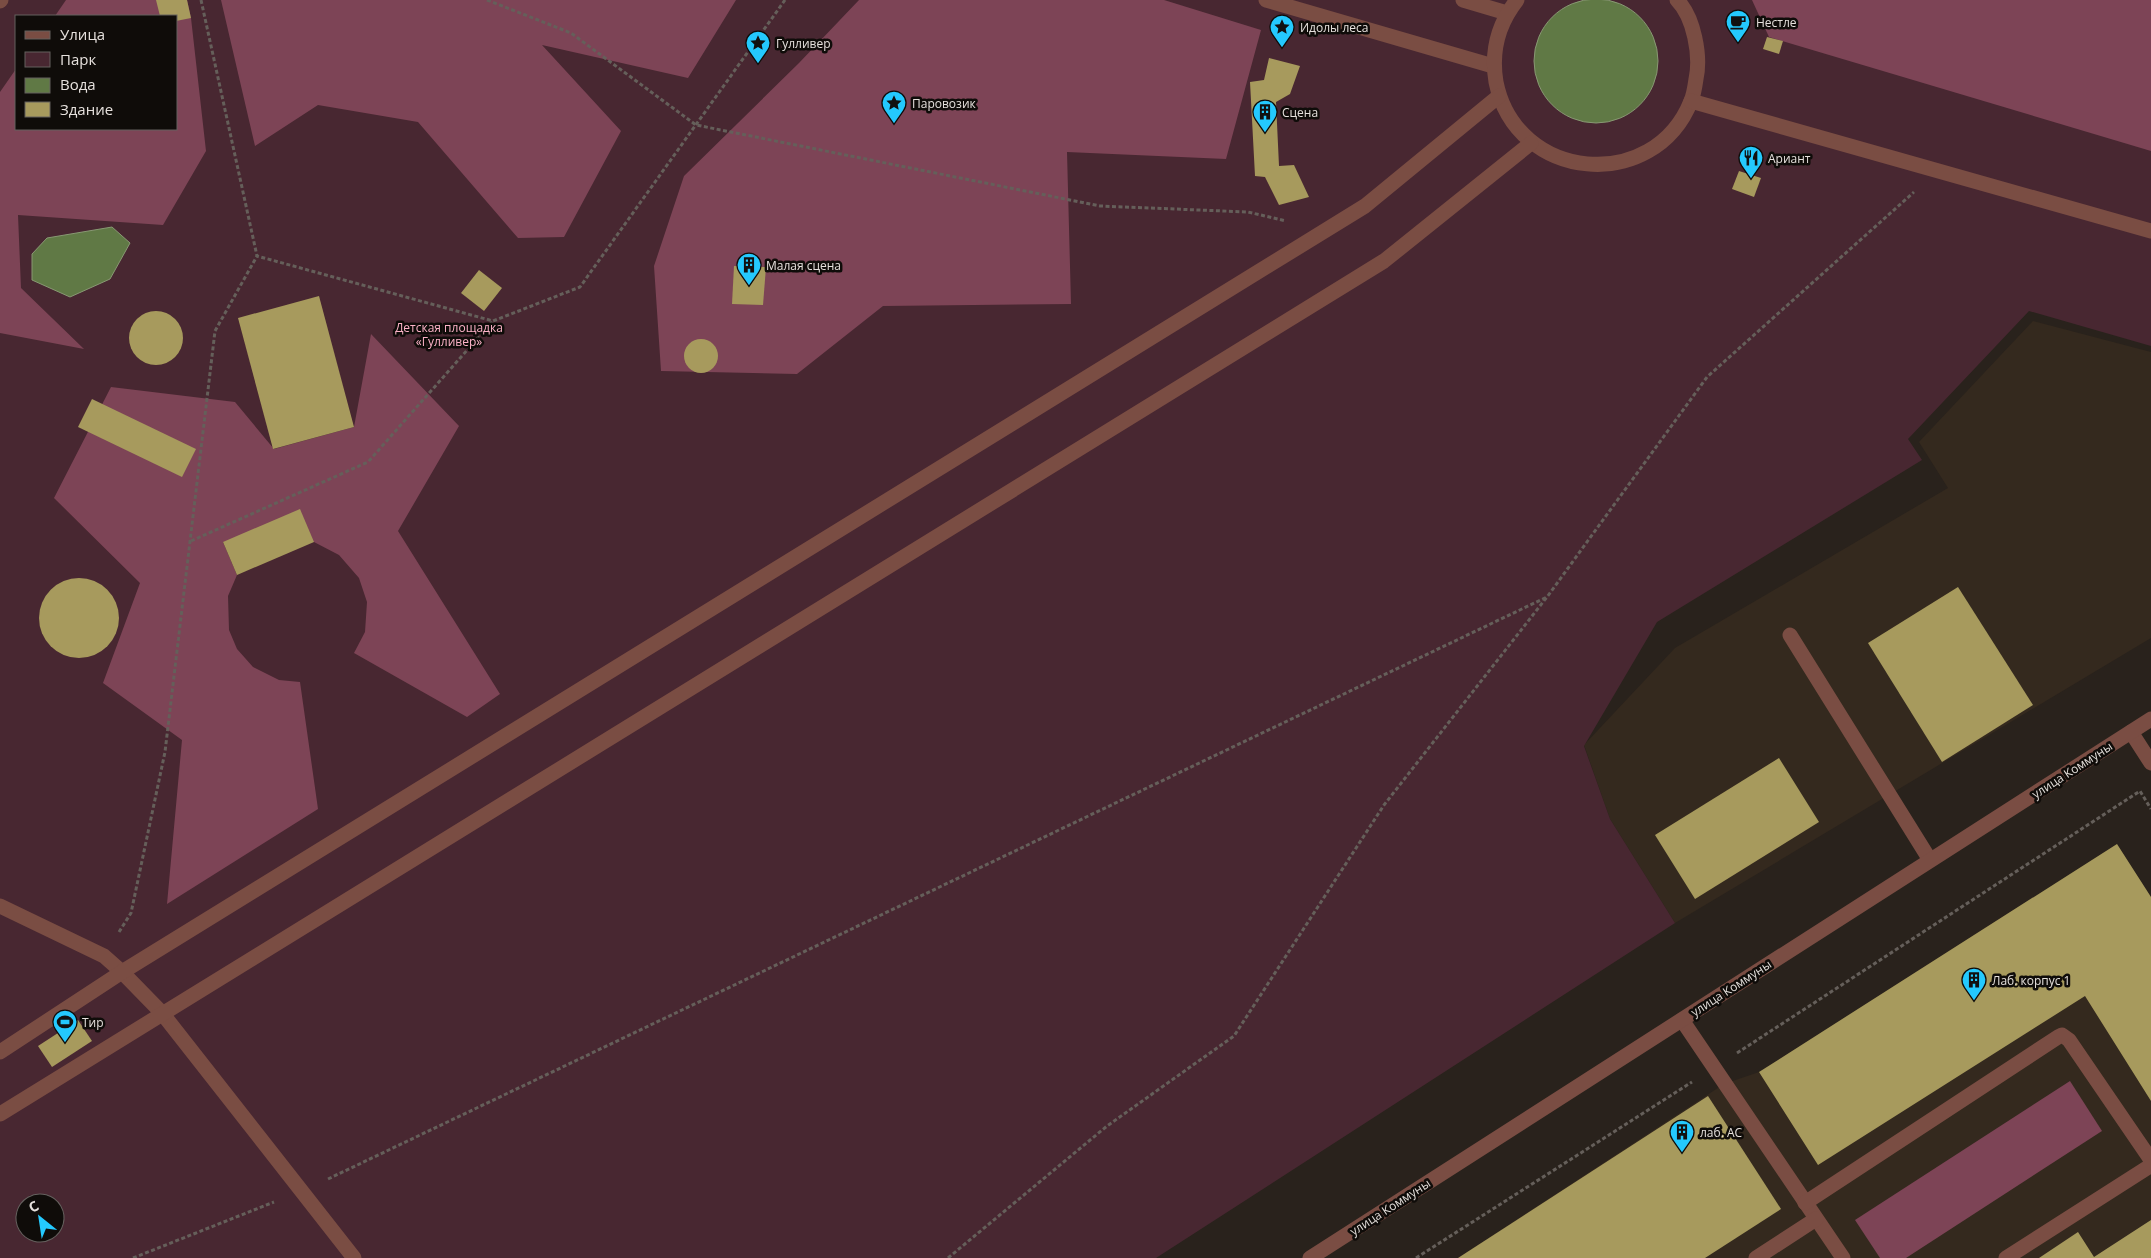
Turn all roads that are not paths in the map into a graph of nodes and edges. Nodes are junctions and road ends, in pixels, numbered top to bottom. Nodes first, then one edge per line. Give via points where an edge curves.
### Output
1 (1266, 0) edge
2 (1463, 0) edge
3 (1517, 0) edge
4 (1677, 0) edge
5 (1507, 13) junction
6 (1494, 66) junction
7 (1499, 96) junction
8 (1691, 101) junction
9 (1531, 142) junction
10 (2151, 231) edge
11 (1790, 635) dead end
12 (2151, 719) edge
13 (2131, 732) junction
14 (2151, 764) edge
15 (1930, 860) junction
16 (0, 906) edge
17 (122, 972) junction
18 (162, 1013) junction
19 (1682, 1020) junction
20 (0, 1052) edge
21 (0, 1114) edge
22 (2151, 1166) edge
23 (1805, 1203) junction
24 (1816, 1219) junction
25 (354, 1258) edge
26 (1310, 1258) edge
27 (1756, 1258) edge
28 (1843, 1258) edge
29 (2006, 1258) edge

1 - 6 street
2 - 5 street
3 - 5 street
4 - 8 street via 1695,34 1699,67
5 - 6 street via 1496,39
6 - 7 street
7 - 9 street via 1512,122
7 - 17 street via 1365,206
8 - 9 street via 1675,128 1651,149 1622,162 1590,165 1575,162 1559,158
8 - 10 street
9 - 18 street via 1384,261
11 - 15 street
12 - 13 street, улица Коммуны
13 - 14 street
13 - 15 street, улица Коммуны
15 - 19 street, улица Коммуны
16 - 17 street via 104,956
17 - 18 street
17 - 20 street
18 - 21 street
18 - 25 street
19 - 23 street
19 - 26 street, улица Коммуны
22 - 23 street via 2151,1160 2069,1040 2062,1036
22 - 29 street
23 - 24 street
24 - 27 street
24 - 28 street

